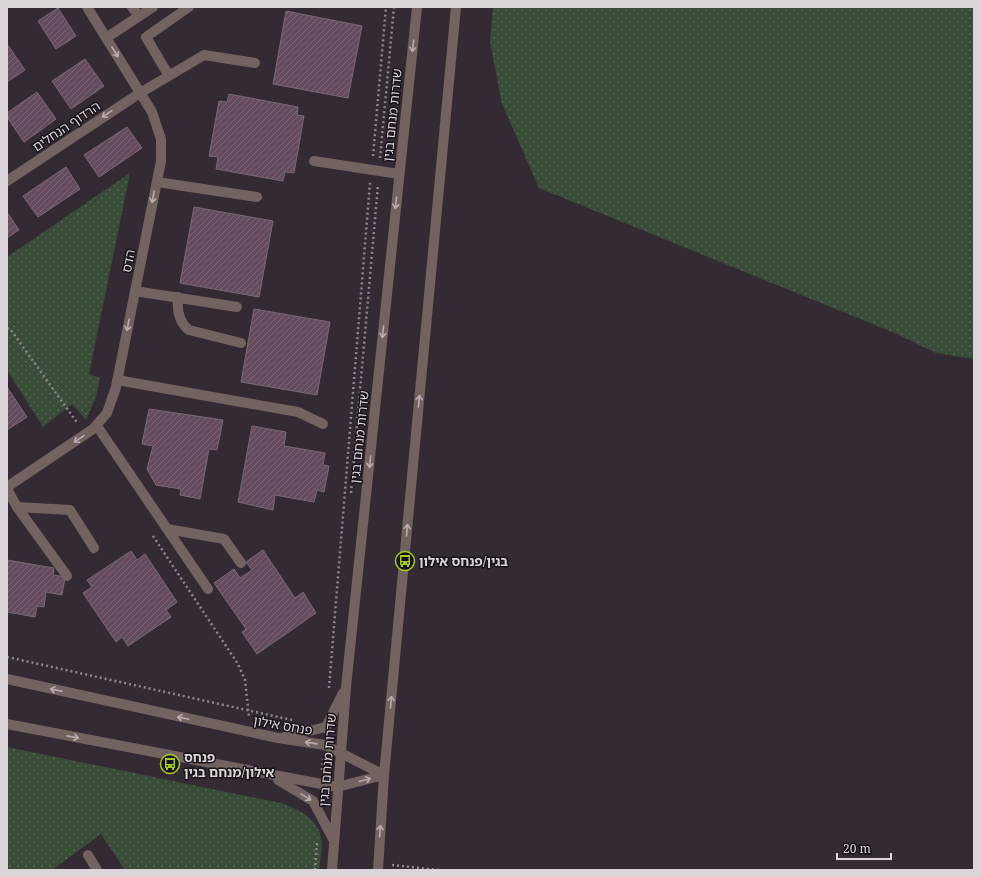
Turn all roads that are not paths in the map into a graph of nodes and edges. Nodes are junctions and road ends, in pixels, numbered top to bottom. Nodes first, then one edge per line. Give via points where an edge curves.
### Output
1 (87, 7) edge
2 (132, 7) edge
3 (153, 7) edge
4 (189, 7) edge
5 (417, 7) edge
6 (456, 7) edge
7 (139, 16) junction
8 (106, 38) junction
9 (255, 63) dead end
10 (169, 76) junction
11 (140, 93) junction
12 (314, 161) dead end
13 (399, 174) junction
14 (7, 181) edge
15 (156, 182) junction
16 (257, 196) dead end
17 (135, 291) junction
18 (178, 297) junction
19 (237, 307) dead end
20 (241, 343) dead end
21 (117, 380) junction
22 (323, 424) dead end
23 (97, 426) junction
24 (7, 488) edge
25 (17, 507) junction
26 (167, 528) junction
27 (94, 548) dead end
28 (241, 564) dead end
29 (67, 576) dead end
30 (208, 589) dead end
31 (7, 679) edge
32 (346, 688) junction
33 (7, 724) edge
34 (278, 738) junction
35 (341, 752) junction
36 (384, 775) junction
37 (273, 776) junction
38 (337, 787) junction
39 (334, 840) junction
40 (88, 855) dead end
41 (98, 870) edge
42 (332, 870) edge
43 (378, 870) edge

1 - 8 street, הדס
2 - 7 street
3 - 7 street
4 - 10 street via 146,37
5 -> 13 street, שדרות מנחם בגין
36 -> 6 street
7 - 8 street
8 -> 11 street, הדס
9 - 10 street, הרדוף הנחלים via 204,55
10 - 11 street, הרדוף הנחלים
11 -> 14 street, הרדוף הנחלים
11 - 15 street, הדס via 152,112 161,140
12 - 13 street
13 -> 32 street, שדרות מנחם בגין
15 - 16 street
15 -> 17 street, הדס
17 - 18 street
17 -> 21 street, הדס
18 - 19 street
18 - 20 street via 177,309 184,326 189,330
21 - 22 street via 298,412
21 - 23 street, הדס via 109,409
23 -> 24 street, הדס
23 - 26 street
24 - 25 street
25 - 27 street via 70,510
25 - 29 street
26 - 28 street via 224,539
26 - 30 street
34 -> 31 street, פנחס אילון
32 - 34 street via 326,727
32 - 35 street, שדרות מנחם בגין
33 -> 37 street
35 -> 34 street, פנחס אילון via 325,745
35 - 36 street, פנחס אילון
35 - 38 street, שדרות מנחם בגין
38 -> 36 street
43 -> 36 street
37 - 38 street
37 -> 39 street via 313,801
38 - 39 street, שדרות מנחם בגין
39 - 42 street, שדרות מנחם בגין
40 - 41 street

